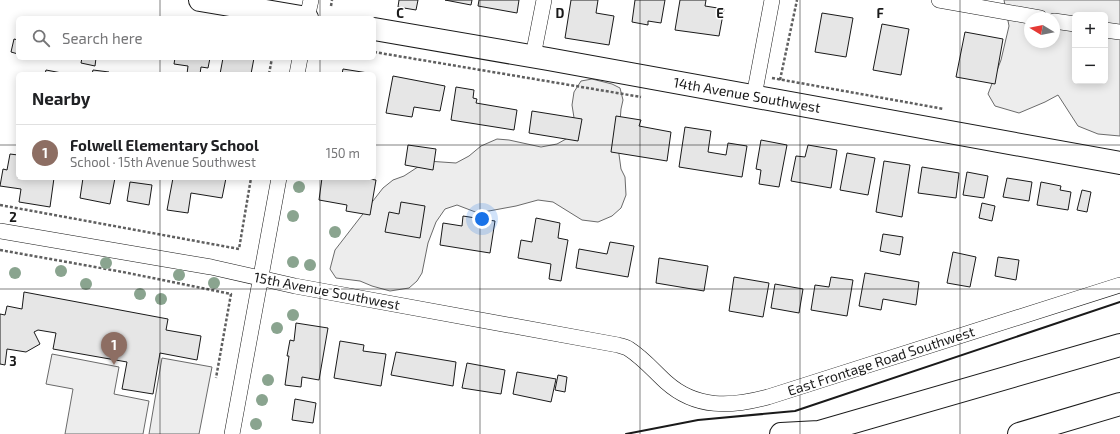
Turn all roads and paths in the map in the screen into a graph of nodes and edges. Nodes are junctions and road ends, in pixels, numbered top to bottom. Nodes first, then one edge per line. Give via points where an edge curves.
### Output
1 (200, 0) edge
2 (311, 0) edge
3 (332, 0) edge
4 (544, 0) edge
5 (772, 0) edge
6 (797, 0) edge
7 (940, 0) edge
8 (331, 6) dead end
9 (1024, 15) edge
10 (295, 16) edge
11 (307, 16) edge
12 (1060, 22) edge
13 (1072, 24) edge
14 (376, 29) edge
15 (1108, 30) edge
16 (1120, 32) edge
17 (376, 52) edge
18 (534, 56) junction
19 (272, 60) edge
20 (300, 60) edge
21 (270, 72) edge
22 (297, 72) edge
23 (780, 79) dead end
24 (543, 81) dead end
25 (754, 96) junction
26 (1120, 163) edge
27 (251, 180) edge
28 (278, 180) edge
29 (0, 206) edge
30 (0, 231) edge
31 (0, 250) edge
32 (260, 279) junction
33 (1120, 285) edge
34 (1120, 345) edge
35 (649, 365) joint
36 (216, 378) dead end
37 (1120, 404) edge
38 (815, 433) edge
39 (232, 434) edge
40 (781, 434) edge
41 (1019, 434) edge

1 - 10 main road
2 - 11 street
3 - 8 path
4 - 18 street
5 - 25 street
6 - 23 path
7 - 9 street
12 - 13 street
14 - 18 main road, 14th Avenue Southwest
15 - 16 street
17 - 24 path
18 - 25 main road, 14th Avenue Southwest
19 - 21 path
20 - 22 street
25 - 26 main road, 14th Avenue Southwest
27 - 29 path via 239,248
28 - 32 street
30 - 32 street, 15th Avenue Southwest via 211,267
31 - 36 path via 231,294
32 - 35 street, 15th Avenue Southwest via 606,342 629,350
32 - 39 street
33 - 35 street, East Frontage Road Southwest via 749,402 730,405 696,400 679,392
34 - 38 main road
37 - 41 main road
38 - 40 main road

